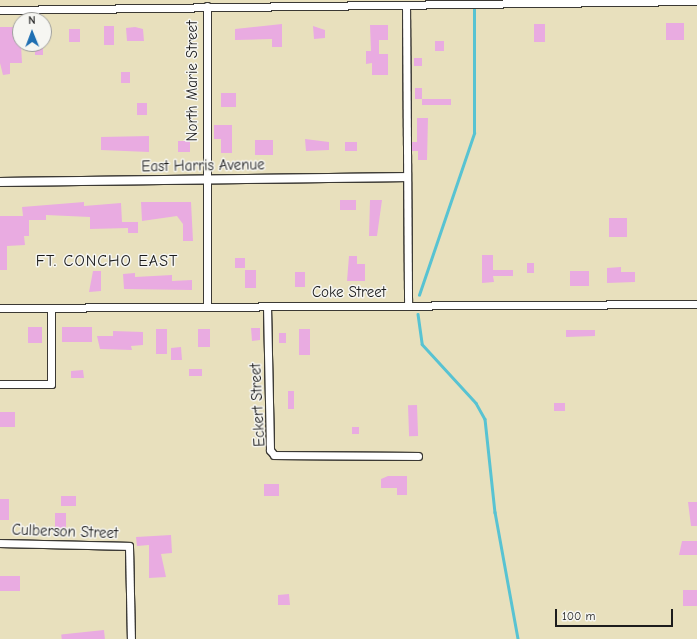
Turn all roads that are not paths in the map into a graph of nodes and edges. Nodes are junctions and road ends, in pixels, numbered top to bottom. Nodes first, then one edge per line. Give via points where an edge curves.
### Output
1 (697, 1) edge
2 (571, 2) edge
3 (406, 5) junction
4 (207, 6) junction
5 (0, 10) edge
6 (407, 177) junction
7 (206, 180) junction
8 (0, 182) edge
9 (697, 304) edge
10 (267, 306) junction
11 (408, 306) junction
12 (207, 307) junction
13 (0, 308) edge
14 (51, 308) junction
15 (0, 384) edge
16 (418, 456) dead end
17 (0, 543) edge
18 (130, 639) edge

1 - 2 street
2 - 3 street
3 - 4 street
3 - 6 street
4 - 5 street
4 - 7 street, North Marie Street
6 - 7 street, East Harris Avenue
6 - 11 street
7 - 8 street, East Harris Avenue
7 - 12 street, North Marie Street
9 - 11 street, Coke Street
10 - 11 street, Coke Street
10 - 12 street, Coke Street
10 - 16 street, Eckert Street via 270,450 274,455
12 - 14 street, Coke Street
13 - 14 street, Coke Street
14 - 15 street via 51,384
17 - 18 street, Culberson Street via 129,546

